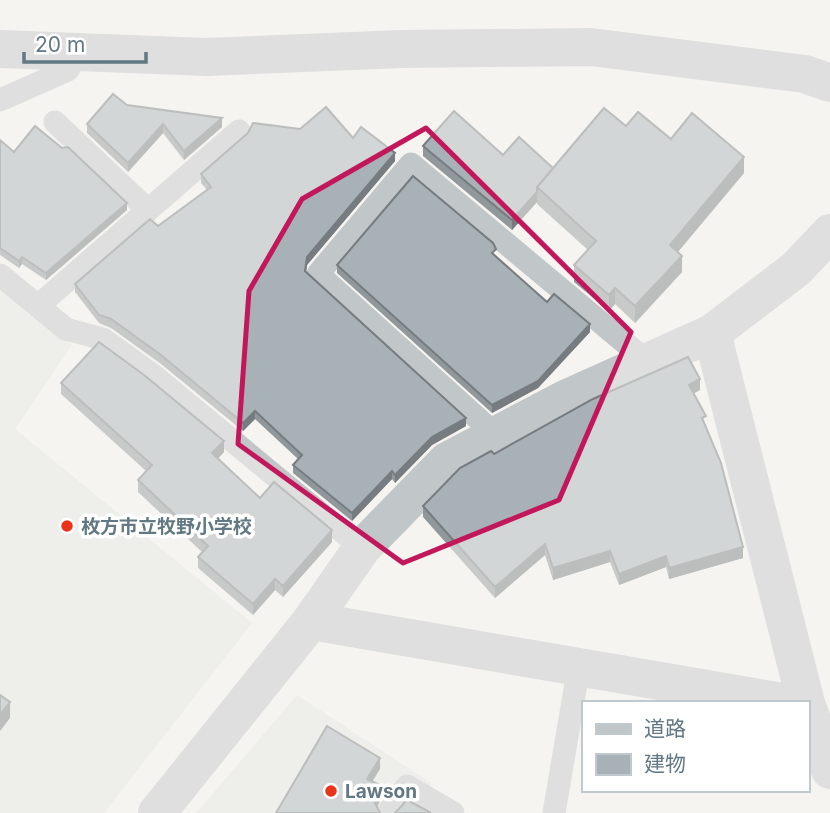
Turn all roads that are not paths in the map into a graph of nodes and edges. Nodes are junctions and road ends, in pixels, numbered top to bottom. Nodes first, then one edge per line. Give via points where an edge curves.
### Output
1 (0, 49) edge
2 (77, 51) junction
3 (830, 83) edge
4 (0, 100) edge
5 (55, 122) dead end
6 (239, 131) dead end
7 (148, 210) junction
8 (830, 233) edge
9 (0, 275) edge
10 (38, 305) junction
11 (712, 333) junction
12 (648, 362) junction
13 (496, 435) junction
14 (362, 548) junction
15 (311, 621) junction
16 (579, 667) junction
17 (776, 701) edge
18 (806, 701) edge
19 (809, 705) edge
20 (830, 710) edge
21 (809, 711) edge
22 (830, 770) edge
23 (158, 813) edge
24 (388, 813) edge
25 (453, 813) edge
26 (554, 813) edge

1 - 2 street
2 - 3 street via 207,57 590,47 805,74
2 - 4 lane via 68,69
5 - 7 lane
6 - 7 lane
7 - 10 lane
8 - 11 street via 796,269
9 - 10 lane
10 - 14 lane via 66,329 103,339 153,375
11 - 12 street
11 - 18 street
12 - 13 street
12 - 13 lane via 411,164 317,274
13 - 14 street via 447,461
14 - 15 street
15 - 16 street
15 - 23 street
16 - 17 street
16 - 26 lane
19 - 20 street
21 - 22 street
24 - 25 lane via 407,786

